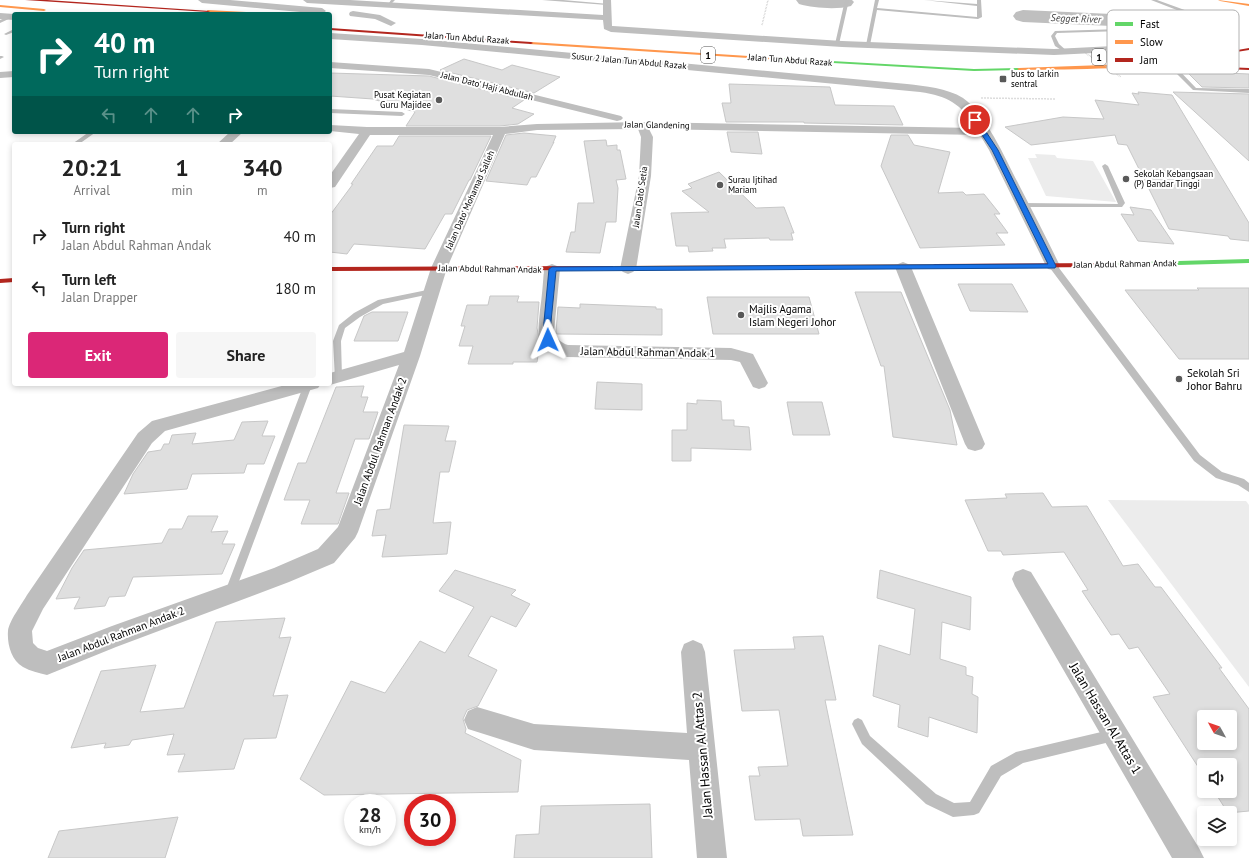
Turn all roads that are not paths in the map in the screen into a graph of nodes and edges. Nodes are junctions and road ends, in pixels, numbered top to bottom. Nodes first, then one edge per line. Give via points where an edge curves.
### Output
1 (27, 0) edge
2 (145, 0) edge
3 (202, 0) edge
4 (306, 0) edge
5 (544, 0) edge
6 (877, 0) edge
7 (926, 0) edge
8 (978, 0) edge
9 (1153, 0) edge
10 (1220, 0) edge
11 (217, 1) edge
12 (391, 2) edge
13 (607, 2) edge
14 (846, 2) edge
15 (979, 5) junction
16 (1249, 5) edge
17 (0, 6) edge
18 (875, 9) junction
19 (1183, 10) edge
20 (0, 12) edge
21 (80, 12) edge
22 (231, 12) edge
23 (248, 12) edge
24 (314, 12) edge
25 (12, 13) edge
26 (332, 14) edge
27 (340, 15) joint
28 (0, 16) edge
29 (12, 17) edge
30 (607, 18) junction
31 (0, 22) edge
32 (395, 23) dead end
33 (332, 29) edge
34 (1107, 30) edge
35 (12, 31) edge
36 (6, 34) dead end
37 (332, 36) edge
38 (604, 37) dead end
39 (868, 45) junction
40 (882, 46) junction
41 (838, 48) junction
42 (1107, 50) edge
43 (1066, 52) junction
44 (896, 56) joint
45 (1107, 56) edge
46 (1014, 60) dead end
47 (332, 65) edge
48 (1107, 67) edge
49 (1239, 68) edge
50 (1249, 68) edge
51 (12, 74) edge
52 (1181, 74) edge
53 (0, 76) edge
54 (1249, 91) edge
55 (332, 111) edge
56 (402, 114) dead end
57 (642, 124) junction
58 (332, 128) edge
59 (367, 131) junction
60 (500, 131) junction
61 (984, 132) junction
62 (90, 134) edge
63 (235, 134) edge
64 (78, 142) edge
65 (225, 142) edge
66 (1104, 166) dead end
67 (332, 181) edge
68 (1022, 205) junction
69 (1249, 262) edge
70 (1053, 266) junction
71 (903, 267) junction
72 (440, 268) junction
73 (332, 269) edge
74 (552, 269) junction
75 (628, 269) junction
76 (12, 280) edge
77 (0, 281) edge
78 (432, 291) junction
79 (411, 356) junction
80 (334, 378) edge
81 (759, 383) dead end
82 (306, 386) edge
83 (310, 386) edge
84 (975, 444) dead end
85 (1249, 488) edge
86 (1023, 578) dead end
87 (230, 592) junction
88 (693, 652) dead end
89 (477, 720) dead end
90 (858, 724) dead end
91 (1115, 735) junction
92 (701, 747) junction
93 (712, 858) edge
94 (1189, 858) edge

1 - 22 main road
2 - 23 main road
3 - 11 street
4 - 12 street
5 - 13 lane
6 - 18 lane
7 - 15 lane
8 - 15 lane
9 - 19 lane
10 - 16 main road
11 - 24 street
12 - 30 street
13 - 30 street
14 - 41 lane
15 - 18 lane via 978,18
17 - 21 main road
18 - 39 lane
20 - 25 main road
26 - 27 street
27 - 32 main road
28 - 29 street
29 - 31 lane
30 - 41 street via 607,27 615,30
33 - 48 main road, Jalan Tun Abdul Razak / 1 via 974,70
34 - 43 lane via 1055,32 1052,36 1057,45
35 - 36 lane
37 - 61 street, Susur 2 Jalan Tun Abdul Razak via 422,42 924,89 954,98 965,107
38 - 41 main road, Jalan Tun Abdul Razak / 1
39 - 40 street
39 - 41 street
40 - 43 street
40 - 44 street
41 - 44 main road, Jalan Tun Abdul Razak / 1
42 - 43 street
45 - 46 main road, 1
47 - 57 street, Jalan Dato' Haji Abdullah via 429,72
49 - 50 main road
51 - 53 street
52 - 54 lane via 1195,89
55 - 56 lane
57 - 60 street, Jalan Glandening via 537,127
57 - 61 street, Jalan Glandening
57 - 75 street, Jalan Dato’ Setia via 647,136 645,176
58 - 59 street, Jalan Glandening
59 - 60 street, Jalan Glandening
59 - 67 street
60 - 72 street, Jalan Dato' Mohamad Salleh
61 - 68 street
62 - 64 lane
63 - 65 street
66 - 68 lane via 1122,204 1120,206
68 - 70 street
69 - 70 main road, Jalan Abdul Rahman Andak
70 - 71 main road, Jalan Abdul Rahman Andak
70 - 85 lane via 1197,458 1218,475 1241,482
71 - 75 main road, Jalan Abdul Rahman Andak
71 - 84 street
72 - 73 main road, Jalan Abdul Rahman Andak
72 - 74 main road, Jalan Abdul Rahman Andak
72 - 78 street, Jalan Abdul Rahman Andak 2
74 - 75 main road, Jalan Abdul Rahman Andak
74 - 81 street, Jalan Abdul Rahman Andak 1 via 546,332 548,340 557,349 731,354 747,358
76 - 77 main road
78 - 79 street, Jalan Abdul Rahman Andak 2
78 - 80 lane via 381,302 342,327 337,341
79 - 80 street, Jalan Abdul Rahman Andak 2
79 - 87 street, Jalan Abdul Rahman Andak 2 via 347,532 326,556
82 - 87 street, Jalan Abdul Rahman Andak 2 via 159,426 145,438 34,602 20,630 21,648 31,658 47,663
83 - 87 lane
86 - 91 street, Jalan Hassan Al Attas 1
88 - 92 street, Jalan Hassan Al Attas 2
89 - 92 street via 534,737
90 - 91 lane via 866,740 931,799 954,810 974,808 996,771 1021,757
91 - 94 street, Jalan Hassan Al Attas 1
92 - 93 street, Jalan Hassan Al Attas 2

